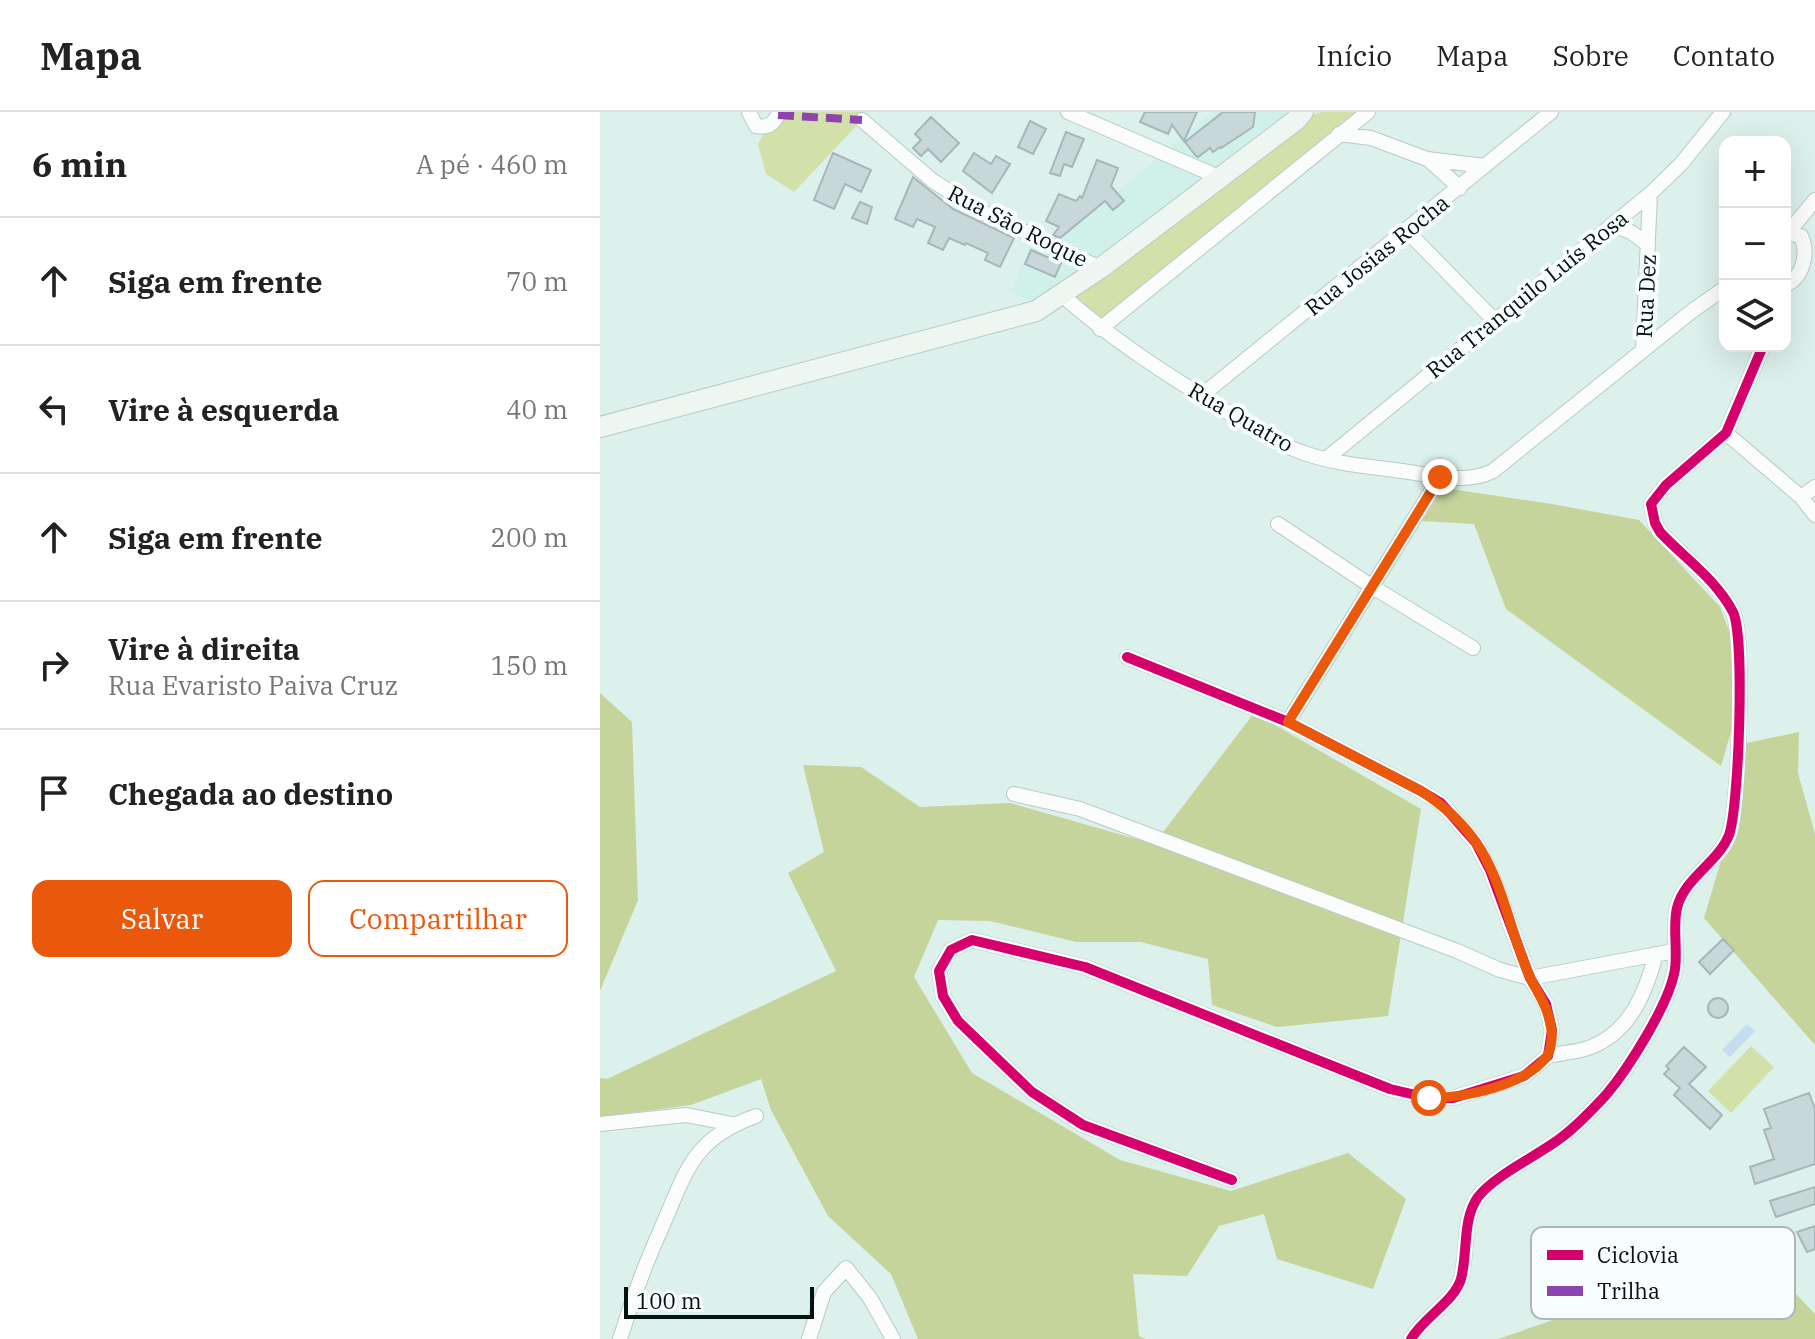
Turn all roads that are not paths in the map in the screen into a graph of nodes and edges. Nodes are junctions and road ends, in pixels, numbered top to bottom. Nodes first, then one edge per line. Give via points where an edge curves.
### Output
1 (780, 112) edge
2 (1068, 112) edge
3 (1321, 112) edge
4 (1551, 112) edge
5 (1367, 113) edge
6 (1716, 114) edge
7 (1300, 116) edge
8 (752, 119) edge
9 (862, 120) dead end
10 (1339, 134) junction
11 (1371, 138) junction
12 (1427, 159) junction
13 (1485, 166) junction
14 (1221, 178) junction
15 (1460, 188) junction
16 (1650, 194) junction
17 (1815, 200) edge
18 (1611, 225) junction
19 (1791, 228) edge
20 (1406, 230) junction
21 (1815, 231) edge
22 (1791, 235) edge
23 (1648, 245) junction
24 (1806, 252) junction
25 (1100, 268) junction
26 (1791, 280) edge
27 (1719, 293) edge
28 (1062, 295) junction
29 (1494, 320) junction
30 (1100, 329) junction
31 (1643, 350) junction
32 (1760, 352) edge
33 (1201, 396) junction
34 (600, 427) edge
35 (1726, 433) junction
36 (1326, 459) junction
37 (1440, 477) junction
38 (1815, 487) edge
39 (1801, 497) junction
40 (1815, 515) edge
41 (1278, 524) dead end
42 (1371, 586) junction
43 (1473, 648) dead end
44 (1127, 657) dead end
45 (1288, 722) junction
46 (1014, 794) dead end
47 (1674, 951) junction
48 (1656, 954) junction
49 (1530, 978) junction
50 (1548, 1056) junction
51 (756, 1116) dead end
52 (600, 1124) edge
53 (732, 1124) junction
54 (1232, 1180) dead end
55 (620, 1339) edge
56 (809, 1339) edge
57 (893, 1339) edge
58 (1411, 1339) edge

1 - 8 street via 771,126
2 - 14 street
3 - 7 main road
4 - 13 street, Rua Josias Rocha
5 - 10 street
5 - 11 street via 1364,125
6 - 16 street, Rua Tranquilo Luís Rosa via 1681,164
7 - 14 main road
9 - 25 street, Rua São Roque via 933,181 979,210
10 - 11 street
10 - 30 street
11 - 12 street
12 - 13 street
12 - 15 street
13 - 15 street, Rua Josias Rocha
14 - 25 main road
15 - 20 street, Rua Josias Rocha
16 - 18 street, Rua Tranquilo Luís Rosa
16 - 23 street, Rua Dez
17 - 19 street
18 - 23 street
18 - 29 street, Rua Tranquilo Luís Rosa
20 - 29 street
20 - 33 street, Rua Josias Rocha
21 - 24 street
22 - 24 street via 1801,236
23 - 31 street, Rua Dez
24 - 26 street
25 - 28 main road
27 - 31 street
28 - 30 street, Rua Quatro
28 - 34 main road via 1036,311
29 - 36 street, Rua Tranquilo Luís Rosa
30 - 33 street, Rua Quatro
31 - 37 street, Rua Quatro via 1493,471 1468,478
32 - 35 street
33 - 36 street, Rua Quatro via 1296,451
35 - 39 street
35 - 47 street via 1651,504 1660,532 1722,593 1740,636 1736,783 1729,834 1716,858 1681,897
36 - 37 street, Rua Quatro
37 - 42 street
38 - 39 street
39 - 40 street
41 - 42 street
42 - 43 street
42 - 45 street
44 - 45 street
45 - 49 street via 1421,791 1459,821 1490,870
46 - 49 street via 1080,809
47 - 48 street
47 - 58 street via 1668,994 1641,1043 1607,1093 1564,1136 1479,1197 1470,1213 1460,1281
48 - 49 street
48 - 50 street via 1632,1015 1611,1036 1590,1048
49 - 50 street via 1546,1004 1552,1030
50 - 54 street via 1524,1076 1453,1098 1429,1098 1390,1089 1085,967 972,940 951,950 939,971 943,996 958,1021 1032,1092 1083,1125
51 - 53 street
52 - 53 street via 686,1115
53 - 55 street via 689,1165 641,1270
56 - 57 street via 824,1292 846,1268

